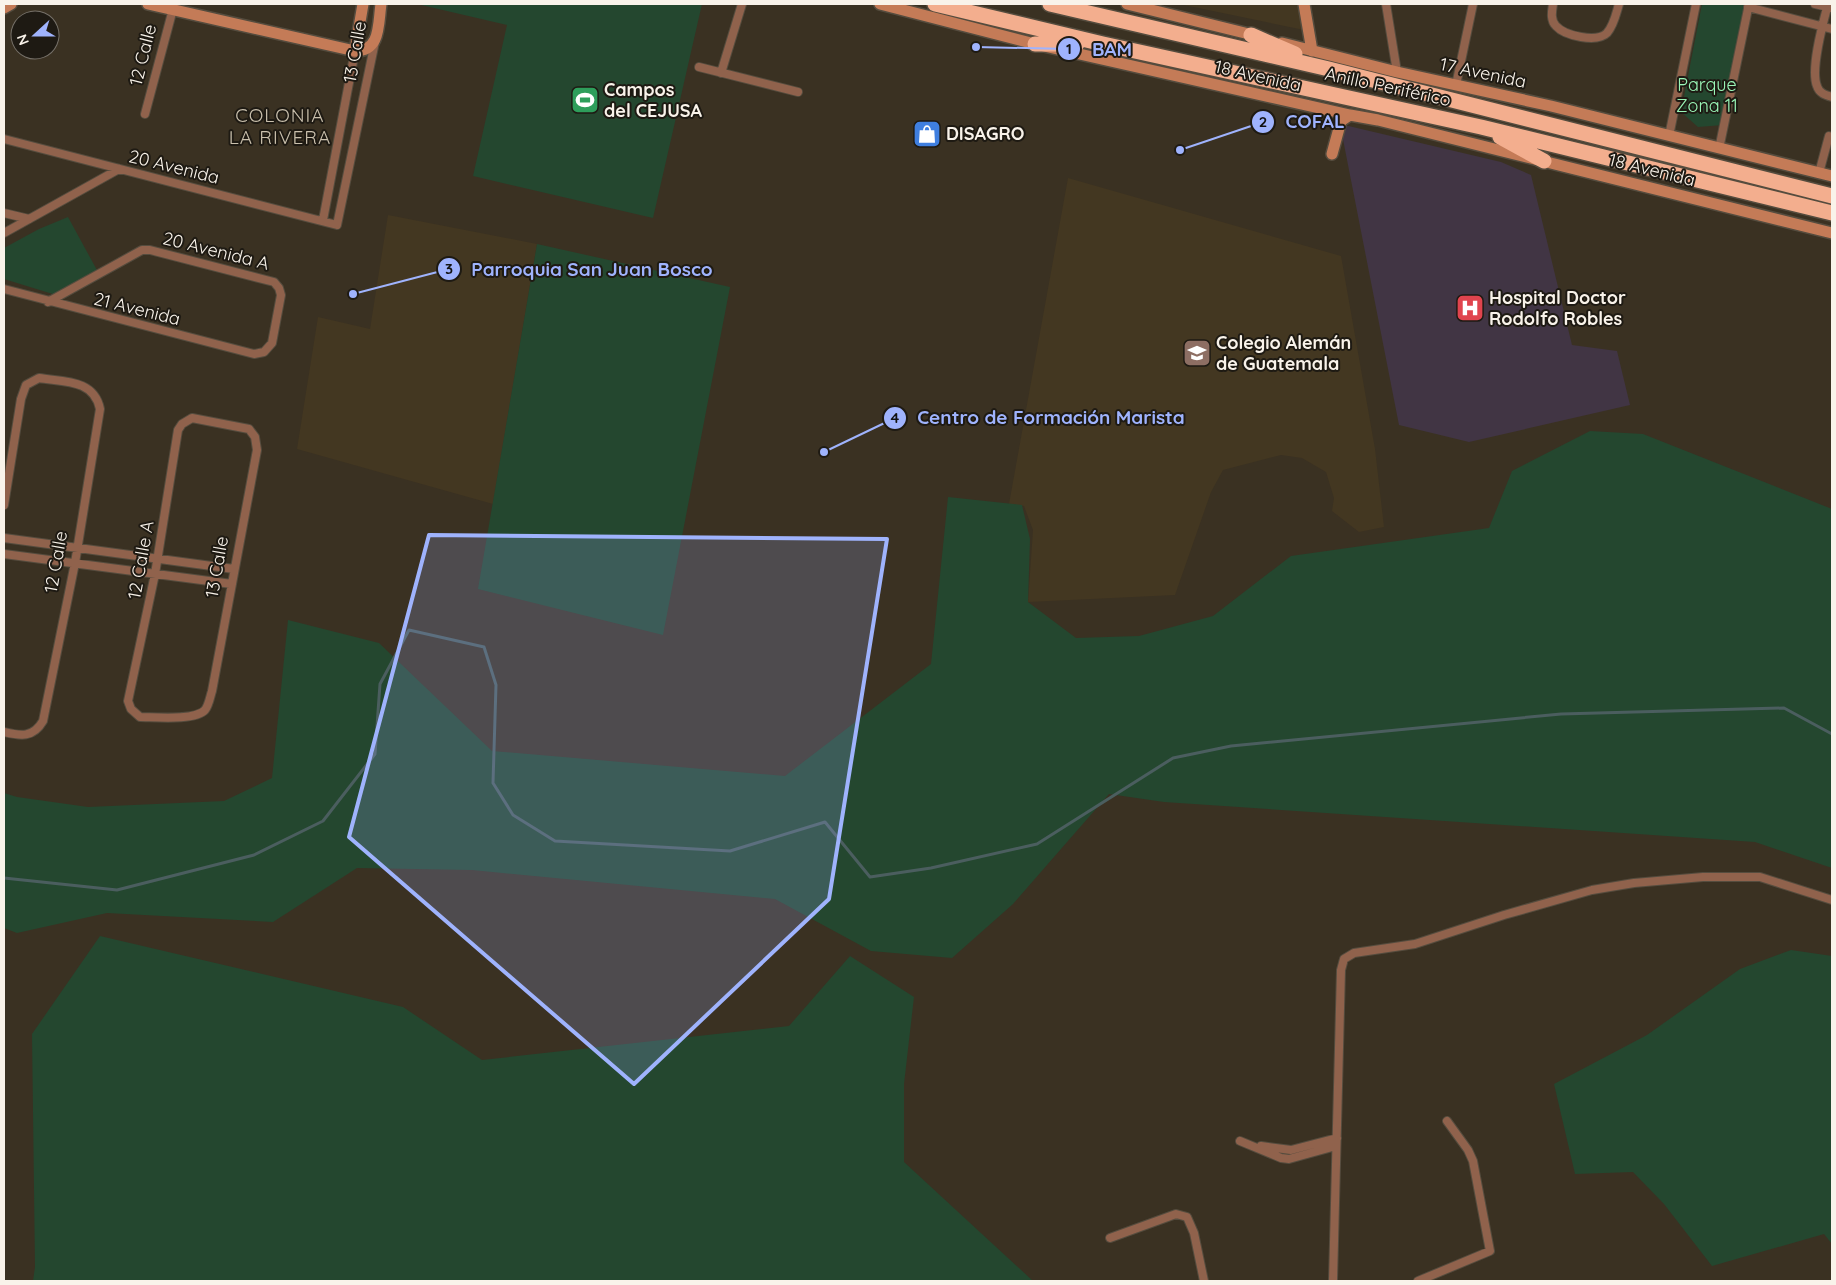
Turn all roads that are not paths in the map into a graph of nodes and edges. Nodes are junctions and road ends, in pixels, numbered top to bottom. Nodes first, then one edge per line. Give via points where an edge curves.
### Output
1 (11, 4) edge
2 (148, 4) edge
3 (363, 4) edge
4 (381, 4) edge
5 (742, 4) edge
6 (880, 4) edge
7 (935, 4) edge
8 (1050, 4) edge
9 (1127, 4) edge
10 (1304, 4) edge
11 (1386, 4) edge
12 (1473, 4) edge
13 (1619, 4) edge
14 (1696, 4) edge
15 (1815, 4) edge
16 (1749, 5) edge
17 (173, 6) edge
18 (1553, 6) edge
19 (1829, 6) edge
20 (4, 8) edge
21 (1822, 26) junction
22 (1832, 29) edge
23 (1251, 35) junction
24 (376, 40) junction
25 (1035, 44) junction
26 (1104, 44) junction
27 (355, 51) junction
28 (1312, 51) junction
29 (699, 67) dead end
30 (1329, 69) junction
31 (1397, 72) junction
32 (721, 73) junction
33 (1456, 85) junction
34 (798, 92) dead end
35 (1832, 97) edge
36 (145, 114) dead end
37 (1350, 115) junction
38 (1481, 127) junction
39 (1668, 136) junction
40 (1829, 136) dead end
41 (4, 140) edge
42 (1719, 149) junction
43 (1332, 154) dead end
44 (1544, 161) junction
45 (119, 169) junction
46 (1820, 173) junction
47 (1832, 176) edge
48 (1832, 196) edge
49 (4, 213) edge
50 (1832, 213) edge
51 (30, 219) junction
52 (322, 220) junction
53 (337, 224) joint
54 (4, 233) edge
55 (1832, 233) edge
56 (4, 289) edge
57 (48, 302) junction
58 (264, 352) joint
59 (177, 439) joint
60 (4, 505) edge
61 (4, 538) edge
62 (77, 548) junction
63 (4, 554) edge
64 (157, 559) junction
65 (75, 563) junction
66 (234, 569) junction
67 (155, 574) junction
68 (232, 584) junction
69 (212, 691) joint
70 (4, 732) edge
71 (1832, 900) edge
72 (1447, 1121) dead end
73 (1240, 1141) dead end
74 (1336, 1142) junction
75 (1110, 1238) dead end
76 (1204, 1281) edge
77 (1333, 1281) edge
78 (1418, 1281) edge

1 - 20 street
2 - 17 street
3 - 27 street, 13 Calle
4 - 24 street, 13 Calle
5 - 32 street
6 - 25 street, 18 Avenida
7 - 26 highway, Anillo Periférico
8 - 30 highway, Anillo Periférico
9 - 23 street, 17 Avenida
10 - 28 street
11 - 31 street
12 - 33 street
13 - 18 street via 1615,20 1606,34 1594,38 1583,38 1555,26
14 - 39 street
15 - 19 street
16 - 21 street
16 - 42 street
17 - 27 street
17 - 36 street, 12 Calle
19 - 21 street
21 - 22 street
21 - 35 street via 1814,75 1817,88
23 - 28 street, 17 Avenida
23 - 30 highway
24 - 27 street via 369,48
24 - 53 street, 13 Calle
25 - 26 highway
25 - 37 street, 18 Avenida
26 - 38 highway, Anillo Periférico
27 - 52 street, 13 Calle
28 - 31 street, 17 Avenida
29 - 32 street
30 - 48 highway, Anillo Periférico
31 - 33 street, 17 Avenida
32 - 34 street
33 - 39 street, 17 Avenida
37 - 43 street via 1341,121
37 - 44 street, 18 Avenida
38 - 44 highway
38 - 50 highway, Anillo Periférico
39 - 42 street, 17 Avenida
40 - 46 street
41 - 45 street, 20 Avenida
42 - 46 street, 17 Avenida
44 - 55 street, 18 Avenida
45 - 51 street
45 - 52 street, 20 Avenida
46 - 47 street, 17 Avenida
49 - 51 street
51 - 54 street
52 - 53 street, 20 Avenida
56 - 57 street, 21 Avenida
57 - 58 street, 21 Avenida via 254,354
57 - 58 street, 20 Avenida A via 142,250 150,250 274,282 281,294 272,344
59 - 64 street, 12 Calle A
59 - 66 street, 13 Calle via 182,424 195,418 249,430 255,437 257,450
60 - 62 street, 12 Calle via 21,398 26,385 38,378 86,386 96,396 100,408
61 - 62 street
62 - 64 street
62 - 65 street, 12 Calle
63 - 65 street
64 - 66 street
64 - 67 street, 12 Calle A
65 - 67 street
65 - 70 street, 12 Calle via 43,720 23,736
66 - 68 street, 13 Calle
67 - 68 street
67 - 69 street, 12 Calle A via 128,704 140,717 197,715 205,709
68 - 69 street, 13 Calle
71 - 74 street via 1760,877 1703,877 1634,883 1592,890 1415,944 1354,953 1344,959 1341,970
72 - 78 street via 1473,1161 1490,1251
73 - 74 street via 1289,1159
74 - 77 street
75 - 76 street via 1176,1214 1187,1217 1194,1233

